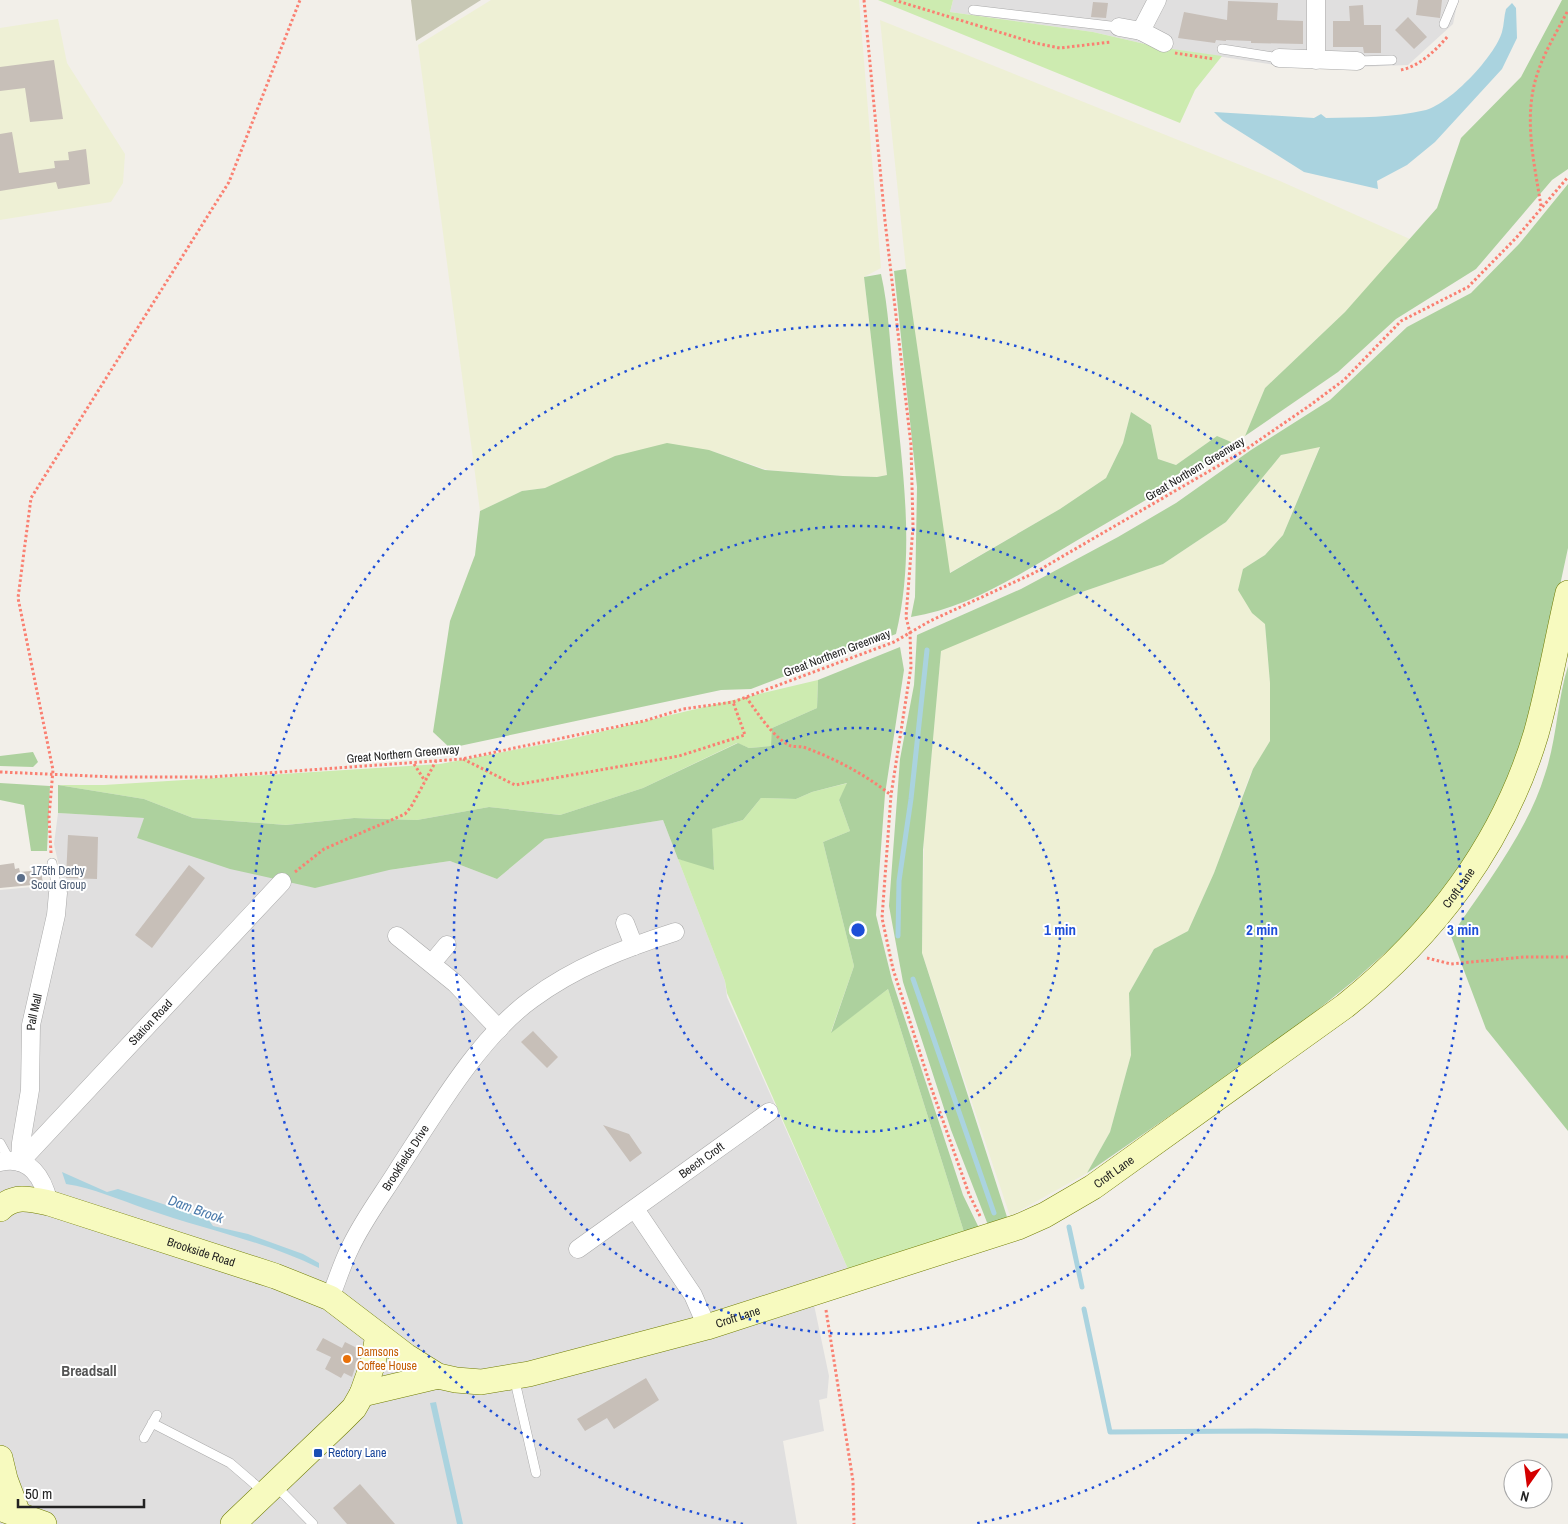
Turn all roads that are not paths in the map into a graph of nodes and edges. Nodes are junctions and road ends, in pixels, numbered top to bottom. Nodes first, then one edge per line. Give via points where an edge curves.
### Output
1 (1157, 0) edge
2 (1316, 0) edge
3 (1454, 0) edge
4 (973, 10) dead end
5 (1444, 24) dead end
6 (1141, 31) junction
7 (1116, 34) joint
8 (1167, 47) road end
9 (1222, 49) dead end
10 (1280, 58) joint
11 (1316, 60) junction
12 (1392, 60) dead end
13 (1357, 61) joint
14 (1568, 593) edge
15 (52, 863) road end
16 (282, 882) road end
17 (58, 893) joint
18 (625, 923) dead end
19 (675, 932) dead end
20 (397, 936) dead end
21 (446, 945) dead end
22 (634, 946) junction
23 (432, 963) junction
24 (499, 1029) junction
25 (769, 1112) dead end
26 (0, 1143) edge
27 (10, 1162) edge
28 (2, 1201) edge
29 (49, 1203) junction
30 (635, 1209) junction
31 (578, 1249) dead end
32 (330, 1298) junction
33 (707, 1327) junction
34 (386, 1340) junction
35 (438, 1376) junction
36 (514, 1377) junction
37 (362, 1394) junction
38 (157, 1415) dead end
39 (152, 1423) junction
40 (144, 1438) dead end
41 (0, 1458) edge
42 (536, 1473) dead end
43 (270, 1489) junction
44 (9, 1511) edge
45 (44, 1524) edge
46 (233, 1524) edge
47 (313, 1524) edge

1 - 6 street
2 - 11 street
3 - 5 lane
4 - 7 lane
6 - 7 street
6 - 8 street
9 - 10 lane
10 - 11 street
11 - 13 street
12 - 13 lane
14 - 33 street, Croft Lane via 1536,733 1512,797 1458,892 1383,976 1093,1188 1045,1216
15 - 17 lane, Pall Mall
16 - 27 street, Station Road
17 - 27 street, Pall Mall via 31,1025 30,1090 21,1143
18 - 22 street
19 - 22 street, Brookfields Drive
20 - 23 street
21 - 23 street
22 - 24 street, Brookfields Drive via 555,983 531,999
23 - 24 street
24 - 32 street, Brookfields Drive via 455,1084 387,1187 350,1248
25 - 30 street, Beech Croft
26 - 27 lane
27 - 29 street via 38,1173
28 - 29 street, Brookside Road via 20,1198
29 - 32 street, Brookside Road via 275,1276
30 - 31 street, Beech Croft
30 - 33 street via 693,1295
32 - 34 street, Brookside Road
33 - 36 street, Croft Lane
34 - 35 street, Croft Lane
34 - 37 street via 373,1363
35 - 36 street, Croft Lane via 481,1382
35 - 37 street
36 - 42 lane
37 - 43 street via 341,1421
38 - 39 lane
39 - 40 lane
39 - 43 lane
41 - 44 street
43 - 46 street
43 - 47 lane
44 - 45 street

